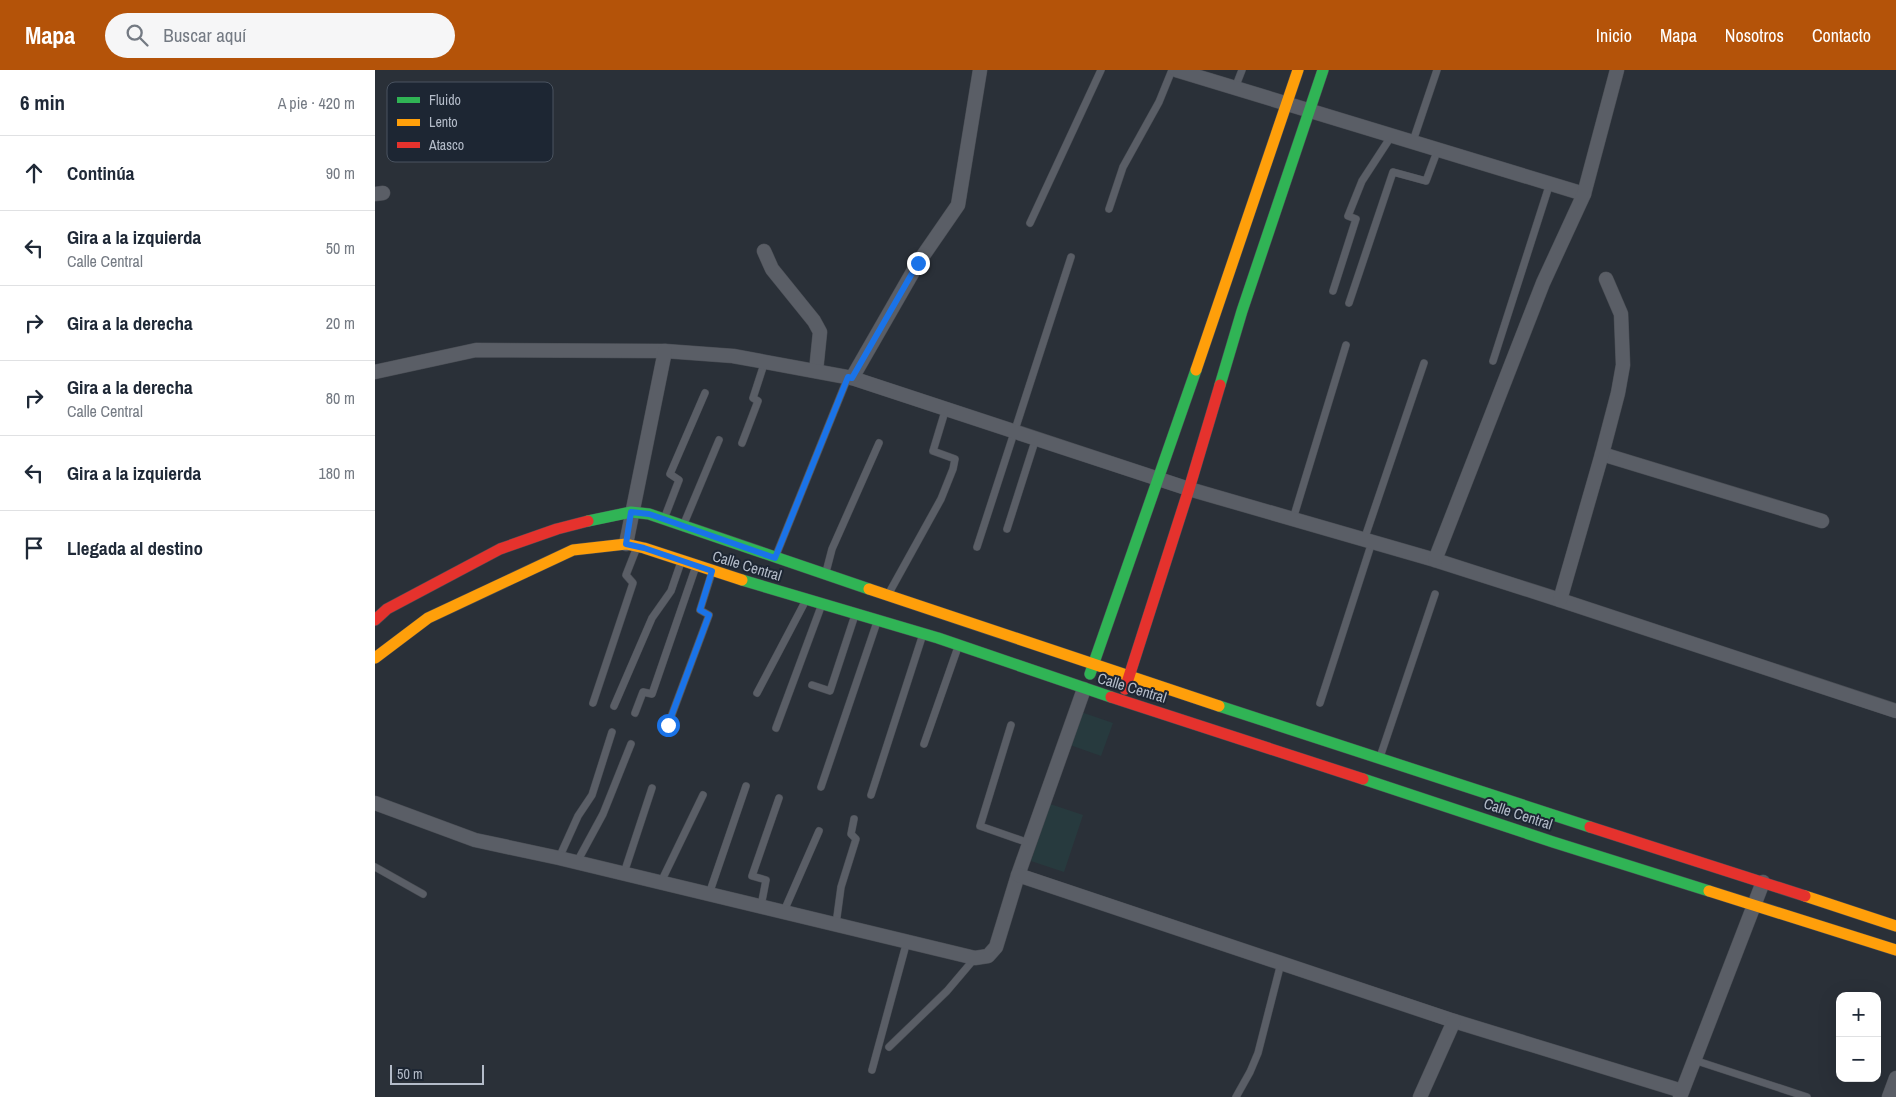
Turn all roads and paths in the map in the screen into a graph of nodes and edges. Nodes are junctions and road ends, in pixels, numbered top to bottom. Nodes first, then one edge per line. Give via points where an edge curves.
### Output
1 (980, 70) edge
2 (1101, 70) edge
3 (1172, 70) edge
4 (1176, 70) edge
5 (1242, 70) edge
6 (1298, 70) edge
7 (1323, 70) edge
8 (1437, 70) edge
9 (1617, 70) edge
10 (1208, 75) edge
11 (1235, 88) junction
12 (1287, 104) junction
13 (1309, 110) junction
14 (1392, 135) junction
15 (1413, 141) junction
16 (1438, 149) junction
17 (1550, 183) junction
18 (1584, 194) junction
19 (1109, 209) dead end
20 (1030, 223) dead end
21 (764, 251) dead end
22 (1071, 257) dead end
23 (1606, 279) dead end
24 (1333, 291) dead end
25 (1349, 303) dead end
26 (1346, 345) dead end
27 (665, 351) junction
28 (1493, 361) dead end
29 (765, 362) junction
30 (1424, 363) dead end
31 (816, 371) junction
32 (375, 372) edge
33 (850, 377) junction
34 (705, 393) dead end
35 (946, 408) junction
36 (1014, 431) junction
37 (1036, 438) junction
38 (719, 440) dead end
39 (743, 443) dead end
40 (879, 444) dead end
41 (1602, 454) junction
42 (1159, 478) junction
43 (1189, 489) junction
44 (631, 512) junction
45 (664, 519) junction
46 (1293, 519) junction
47 (1822, 521) dead end
48 (683, 526) junction
49 (1007, 529) dead end
50 (1368, 541) junction
51 (632, 545) junction
52 (977, 547) dead end
53 (775, 558) junction
54 (681, 560) junction
55 (1435, 560) junction
56 (697, 566) junction
57 (712, 571) junction
58 (825, 575) junction
59 (1435, 594) dead end
60 (888, 596) junction
61 (806, 600) junction
62 (1560, 600) junction
63 (821, 604) junction
64 (855, 614) junction
65 (375, 620) edge
66 (877, 620) junction
67 (942, 627) junction
68 (923, 634) junction
69 (959, 645) junction
70 (375, 658) edge
71 (1094, 663) junction
72 (1129, 677) junction
73 (812, 685) dead end
74 (1084, 689) junction
75 (757, 693) dead end
76 (1121, 700) junction
77 (1319, 702) dead end
78 (593, 703) dead end
79 (614, 706) dead end
80 (1896, 711) edge
81 (635, 712) dead end
82 (668, 725) dead end
83 (1011, 725) dead end
84 (777, 728) dead end
85 (612, 732) dead end
86 (631, 744) dead end
87 (924, 744) dead end
88 (1379, 758) junction
89 (746, 786) dead end
90 (653, 788) dead end
91 (821, 788) dead end
92 (703, 795) dead end
93 (871, 795) dead end
94 (779, 798) dead end
95 (375, 803) edge
96 (854, 819) dead end
97 (819, 831) dead end
98 (1029, 843) junction
99 (559, 858) junction
100 (577, 862) junction
101 (375, 867) edge
102 (624, 873) junction
103 (1018, 875) junction
104 (661, 882) junction
105 (1763, 882) junction
106 (423, 894) dead end
107 (709, 894) junction
108 (761, 906) junction
109 (1754, 906) junction
110 (784, 912) junction
111 (836, 924) junction
112 (1896, 926) edge
113 (907, 941) junction
114 (1896, 950) edge
115 (975, 958) junction
116 (1281, 963) junction
117 (1454, 1020) junction
118 (889, 1047) dead end
119 (1694, 1060) junction
120 (872, 1070) dead end
121 (1896, 1078) edge
122 (1681, 1094) edge
123 (1236, 1097) edge
124 (1420, 1097) edge
125 (1807, 1097) edge
126 (1889, 1097) edge

1 - 33 street via 958,205 918,263
2 - 20 lane
3 - 19 lane via 1159,102 1123,167
4 - 10 street
5 - 11 lane
6 - 12 street
7 - 13 street
8 - 15 lane
9 - 18 street
10 - 11 street
11 - 12 street
12 - 13 street
12 - 42 street
13 - 14 street
13 - 43 street
14 - 15 street
14 - 24 lane via 1362,182 1349,216 1356,219
15 - 16 street
16 - 17 street
16 - 25 lane via 1426,182 1393,172
17 - 18 street
17 - 28 lane
18 - 55 street via 1543,283
21 - 31 street via 772,269 820,332
22 - 36 lane
23 - 41 street via 1621,314 1623,365
26 - 46 lane
27 - 29 street
27 - 32 street via 476,350
27 - 44 street
29 - 31 street
29 - 39 lane via 753,398 758,401
30 - 50 lane
31 - 33 street
33 - 35 street
33 - 53 lane
34 - 45 lane via 670,474 679,480
35 - 36 street
35 - 60 lane via 933,451 955,459 953,470 941,499
36 - 37 street
36 - 52 lane
37 - 42 street
37 - 49 lane
38 - 48 lane
40 - 58 lane via 832,549
41 - 47 street
41 - 62 street
42 - 43 street
42 - 71 street
43 - 46 street
43 - 72 street
44 - 45 street, Calle Central
44 - 51 street
44 - 65 street, Calle Central via 557,529 500,549 387,609
45 - 48 street, Calle Central
46 - 50 street
48 - 53 street, Calle Central
50 - 55 street
50 - 77 lane
51 - 54 street, Calle Central
51 - 70 street, Calle Central via 573,550 428,618
51 - 78 lane via 627,575 633,583
53 - 58 street, Calle Central
54 - 56 street, Calle Central
54 - 79 lane via 671,591 653,618
55 - 62 street
56 - 57 street, Calle Central
56 - 81 lane via 653,694 643,692
57 - 61 street, Calle Central
57 - 82 lane via 700,610 709,615
58 - 60 street, Calle Central
59 - 88 lane
60 - 67 street, Calle Central
61 - 63 street, Calle Central
61 - 75 lane
62 - 80 street
63 - 64 street, Calle Central
63 - 84 lane
64 - 66 street, Calle Central
64 - 73 lane via 830,691
66 - 68 street, Calle Central
66 - 91 lane
67 - 68 street, Calle Central
67 - 69 street, Calle Central
67 - 71 street, Calle Central
68 - 93 lane
69 - 74 street, Calle Central
69 - 87 lane
71 - 72 street, Calle Central
71 - 74 street
72 - 76 street
72 - 88 street, Calle Central
74 - 76 street, Calle Central
74 - 98 street
76 - 109 street, Calle Central
83 - 98 lane via 980,826
85 - 99 lane via 592,794
86 - 100 lane via 603,814
88 - 105 street, Calle Central
89 - 107 lane
90 - 102 lane
92 - 104 lane
94 - 108 lane via 753,876 766,880
95 - 99 street via 475,840
96 - 111 lane via 851,834 856,839 841,887
97 - 110 lane
98 - 103 street
99 - 100 street
100 - 102 street
101 - 106 lane
102 - 104 street
103 - 115 street via 996,947 988,956
103 - 116 street
104 - 107 street
105 - 109 street
105 - 112 street, Calle Central
107 - 108 street
108 - 110 street
109 - 114 street, Calle Central
109 - 119 street
110 - 111 street
111 - 113 street
113 - 115 street
113 - 120 lane
115 - 118 lane via 947,991
116 - 117 street
116 - 123 lane via 1258,1053
117 - 122 street
117 - 124 street
119 - 122 street
119 - 125 lane
121 - 126 street

